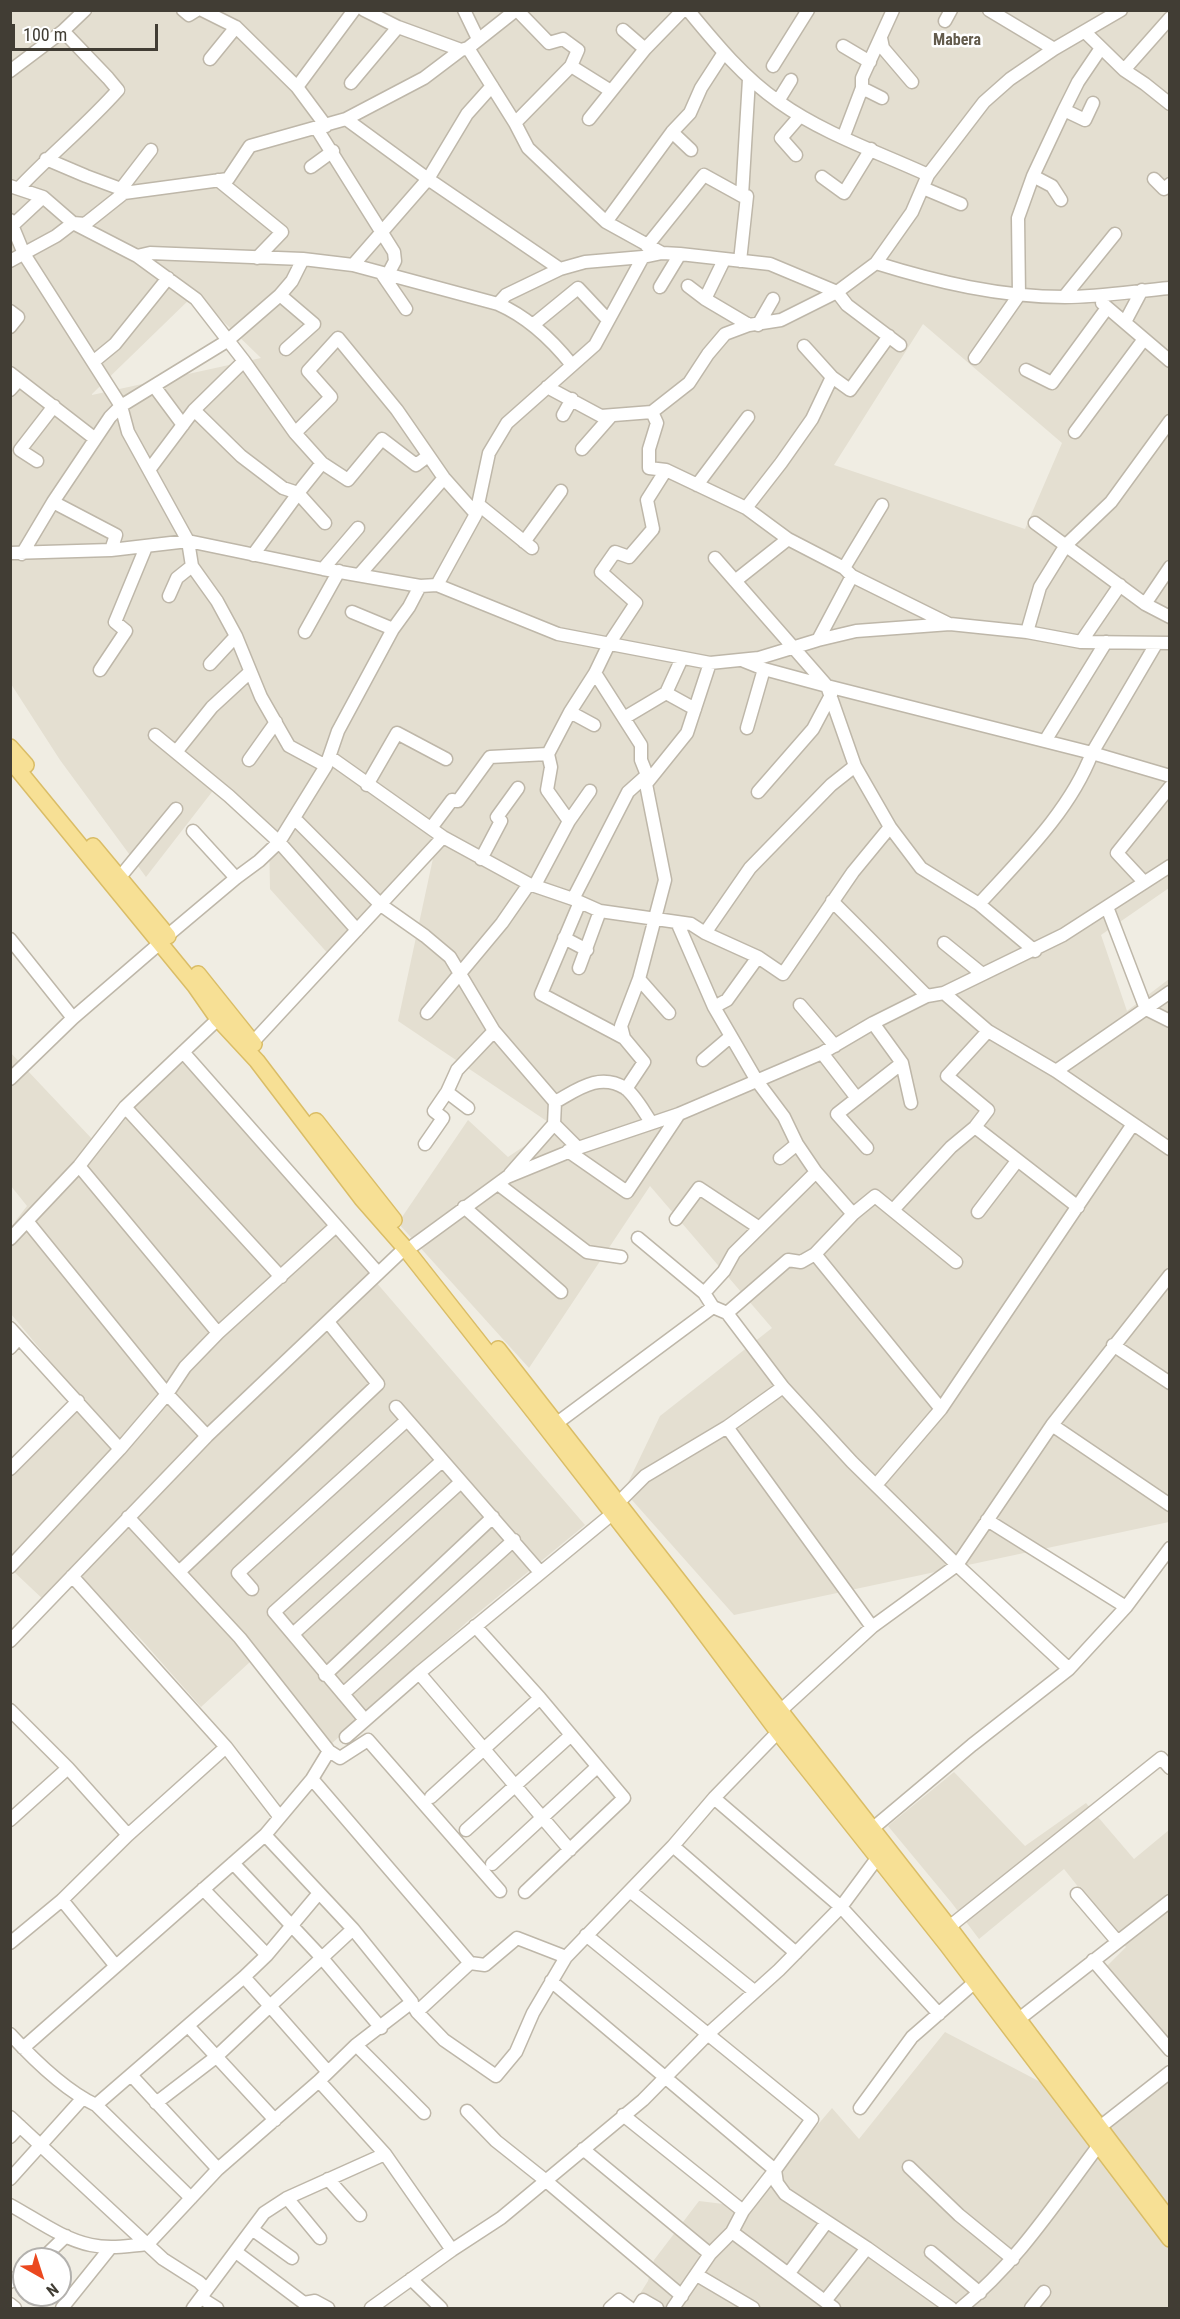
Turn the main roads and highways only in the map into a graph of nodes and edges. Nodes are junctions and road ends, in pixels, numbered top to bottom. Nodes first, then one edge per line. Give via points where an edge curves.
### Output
1 (10, 747) edge
2 (10, 760) edge
3 (164, 939) junction
4 (410, 1246) junction
5 (569, 1449) junction
6 (615, 1508) junction
7 (1165, 2205) edge
8 (1170, 2221) edge
9 (1170, 2239) edge

1 - 3 main road via 120,877
2 - 3 main road
3 - 4 main road via 253,1042
3 - 4 main road via 218,1019 258,1061 362,1198
4 - 5 main road
4 - 5 main road via 557,1423
5 - 6 main road
6 - 7 main road
6 - 9 main road via 778,1732
7 - 8 main road

